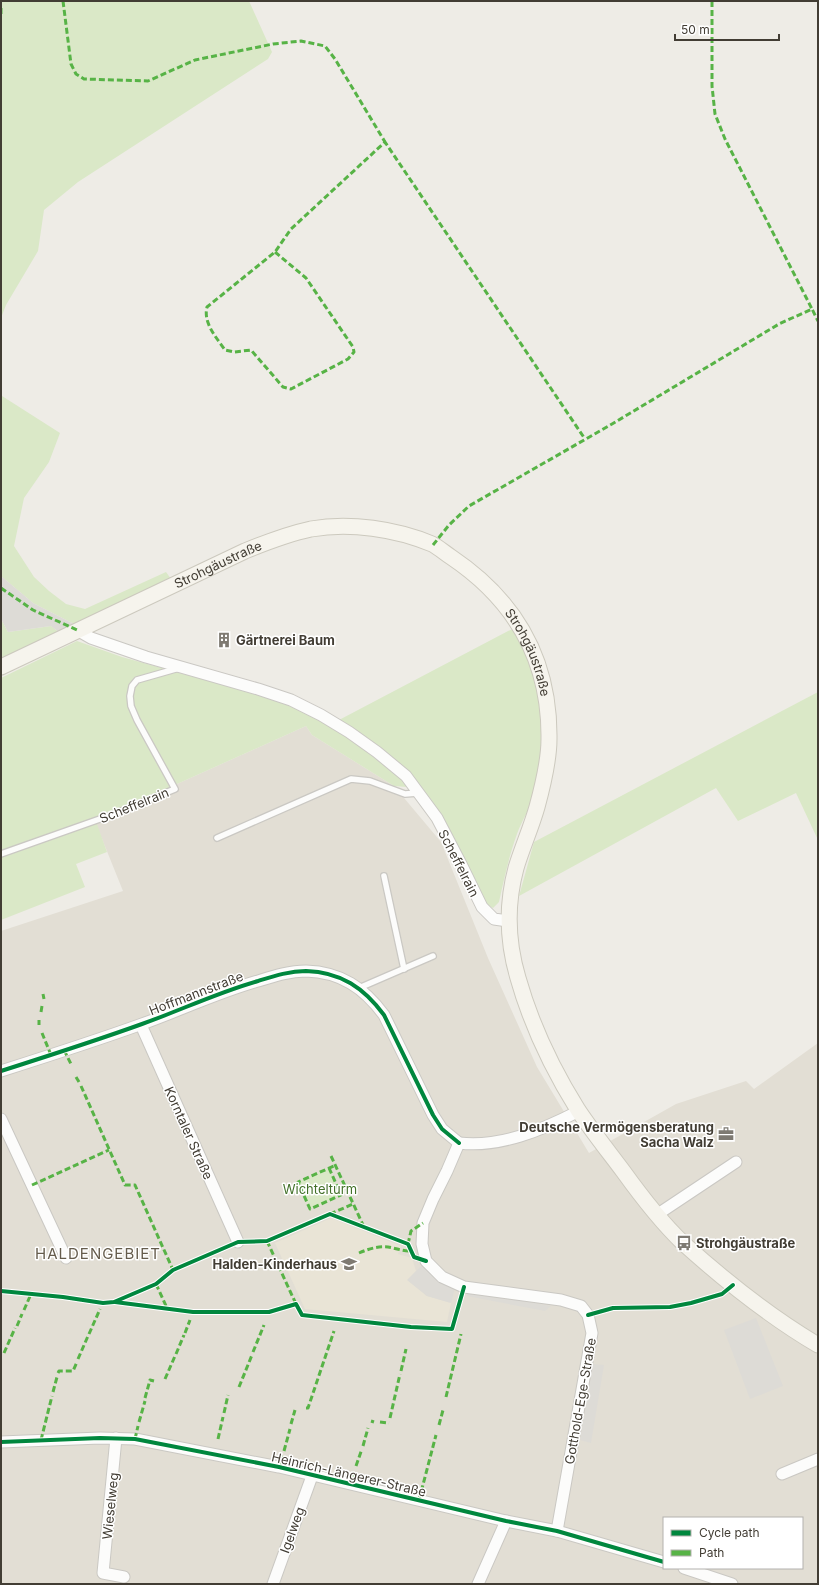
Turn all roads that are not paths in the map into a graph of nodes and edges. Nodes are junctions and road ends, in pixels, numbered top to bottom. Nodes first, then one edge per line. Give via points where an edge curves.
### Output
1 (77, 630) junction
2 (183, 666) junction
3 (1, 667) edge
4 (419, 793) junction
5 (217, 838) dead end
6 (1, 854) edge
7 (384, 876) dead end
8 (508, 921) junction
9 (433, 956) dead end
10 (404, 969) junction
11 (359, 988) junction
12 (141, 1024) junction
13 (1, 1071) edge
14 (579, 1111) junction
15 (1, 1119) edge
16 (459, 1143) junction
17 (736, 1162) dead end
18 (658, 1214) junction
19 (238, 1242) dead end
20 (66, 1258) dead end
21 (818, 1345) edge
22 (116, 1438) junction
23 (1, 1442) edge
24 (818, 1459) edge
25 (782, 1474) dead end
26 (312, 1476) junction
27 (506, 1521) junction
28 (557, 1530) junction
29 (663, 1562) edge
30 (687, 1569) edge
31 (124, 1577) dead end
32 (273, 1584) edge
33 (478, 1584) edge
34 (732, 1584) edge

1 - 2 street, Scheffelrain via 91,638 146,657
1 - 3 main road, Strohgäustraße
1 - 8 main road, Strohgäustraße via 245,551 278,538 314,529 345,527 398,534 433,545 465,566 489,587 520,624 539,666 548,707 550,741 545,774 516,869
2 - 4 street, Scheffelrain via 285,698 321,715 377,752 406,776
2 - 6 lane, Scheffelrain via 137,680 132,686 130,696 137,720 175,789 114,814
4 - 5 lane via 405,794 370,781 351,779
4 - 8 street, Scheffelrain via 437,818 482,907 494,919
7 - 10 lane
8 - 14 main road, Strohgäustraße via 510,945 530,1016 556,1072
9 - 10 lane
10 - 11 lane
11 - 12 street, Hoffmannstraße via 322,973 305,971 282,974 246,984
11 - 16 street, Hoffmannstraße via 384,1015 442,1129
12 - 13 street, Hoffmannstraße
12 - 19 street, Korntaler Straße
14 - 16 street via 555,1123 493,1144
14 - 18 main road, Strohgäustraße via 643,1198
15 - 20 street
16 - 28 street, Gotthold-Ege-Straße via 424,1223 422,1244 426,1262 442,1277 464,1287 561,1300 581,1306 588,1315 592,1333
17 - 18 street
18 - 21 main road, Strohgäustraße via 684,1243 733,1285
22 - 23 street, Heinrich-Längerer-Straße
22 - 26 street, Heinrich-Längerer-Straße via 135,1439 280,1467
22 - 31 street, Wieselweg via 103,1573
24 - 25 street
26 - 27 street, Heinrich-Längerer-Straße
26 - 32 street, Igelweg
27 - 28 street, Heinrich-Längerer-Straße
27 - 33 street
28 - 29 street, Heinrich-Längerer-Straße
30 - 34 street

